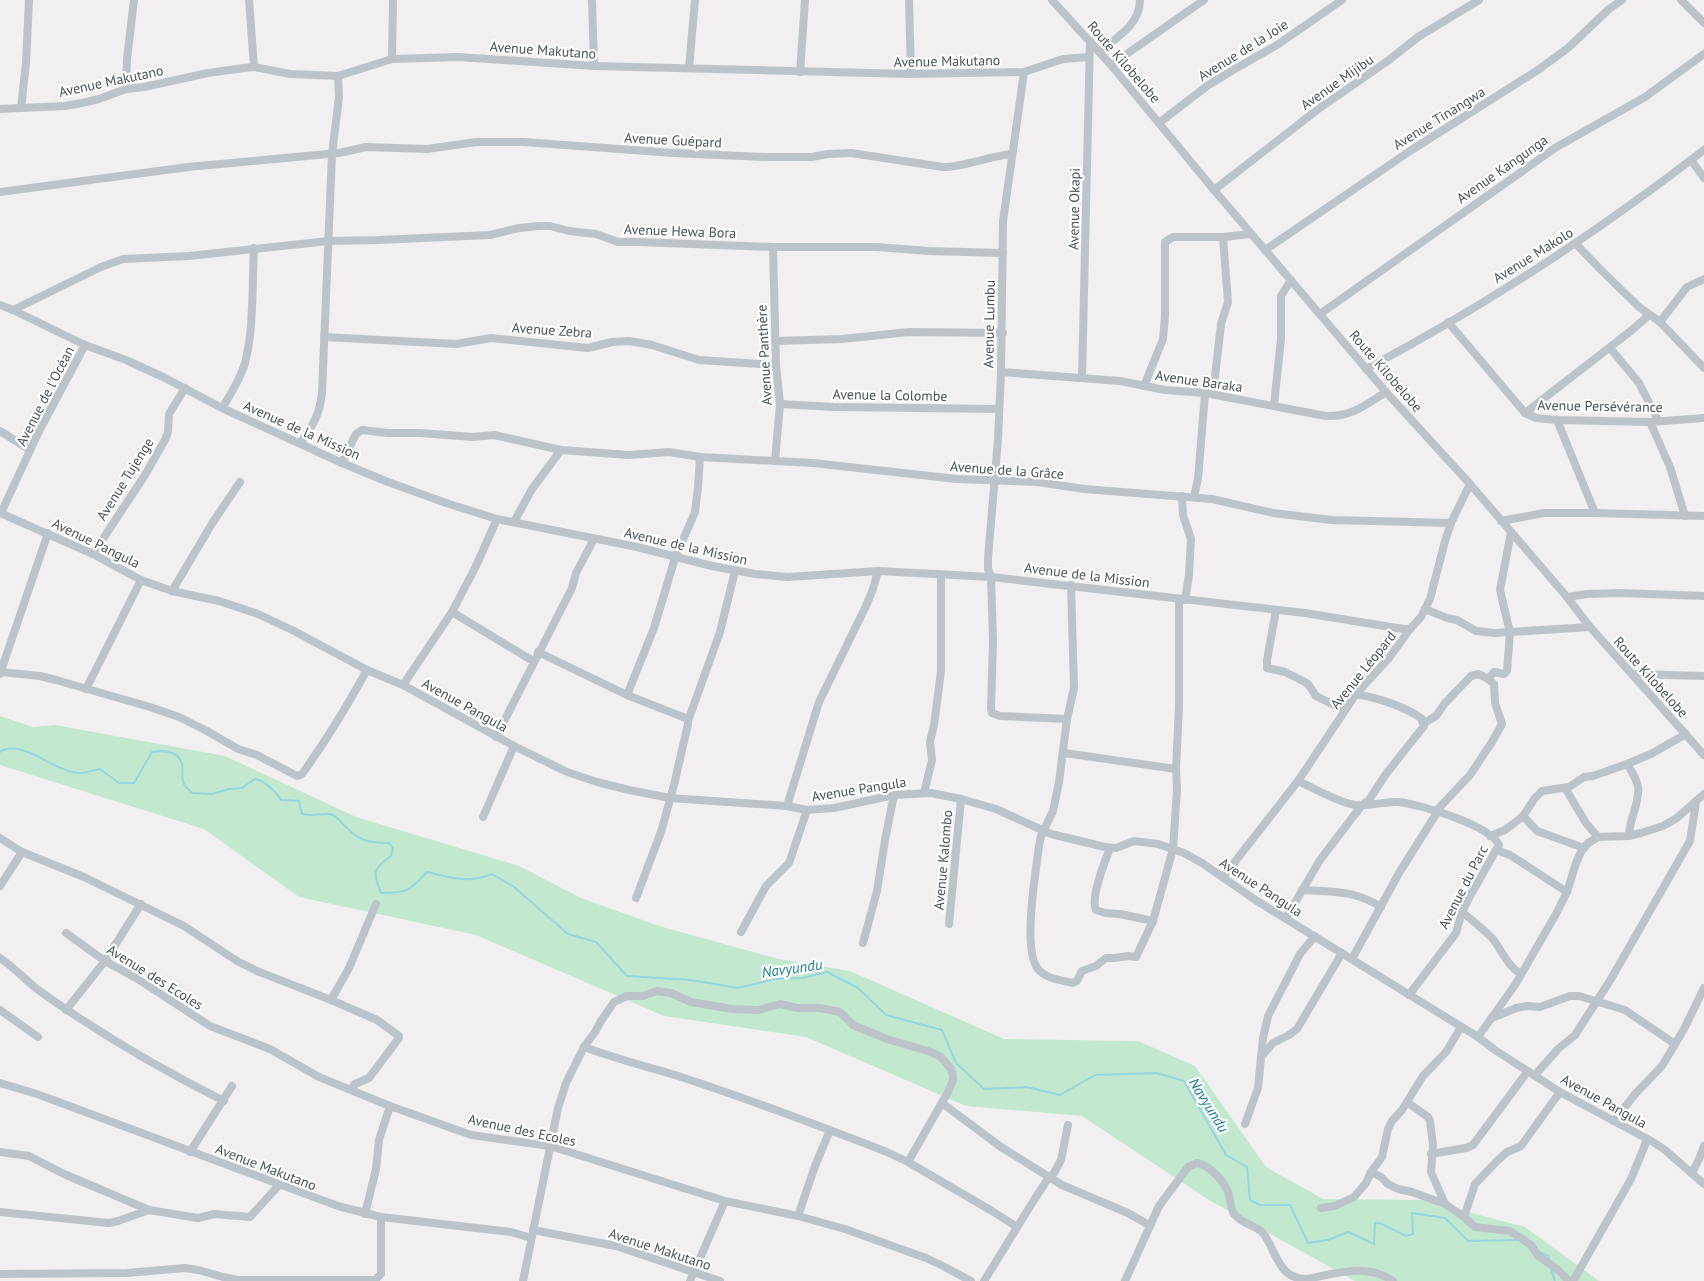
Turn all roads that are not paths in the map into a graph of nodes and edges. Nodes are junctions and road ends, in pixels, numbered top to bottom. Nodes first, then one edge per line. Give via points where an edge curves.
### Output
1 (29, 0) edge
2 (134, 0) edge
3 (249, 0) edge
4 (393, 0) edge
5 (592, 0) edge
6 (695, 0) edge
7 (805, 0) edge
8 (909, 0) edge
9 (1052, 0) edge
10 (1140, 0) edge
11 (1204, 0) edge
12 (1342, 0) edge
13 (1479, 0) edge
14 (1622, 0) edge
15 (1681, 0) edge
16 (1704, 23) edge
17 (1090, 40) junction
18 (1099, 52) junction
19 (1704, 54) edge
20 (1089, 57) junction
21 (392, 59) junction
22 (1111, 65) junction
23 (594, 66) junction
24 (254, 67) junction
25 (689, 68) junction
26 (800, 72) junction
27 (1024, 72) junction
28 (911, 74) junction
29 (338, 76) junction
30 (126, 88) junction
31 (21, 108) junction
32 (0, 109) edge
33 (1159, 123) junction
34 (1704, 150) edge
35 (332, 154) junction
36 (1012, 154) junction
37 (1691, 160) junction
38 (1704, 178) edge
39 (1214, 190) junction
40 (0, 192) edge
41 (1251, 234) junction
42 (1223, 237) junction
43 (329, 241) junction
44 (1576, 244) junction
45 (773, 246) junction
46 (254, 248) junction
47 (1265, 250) junction
48 (1003, 252) junction
49 (1291, 280) junction
50 (1704, 280) edge
51 (0, 305) edge
52 (13, 310) junction
53 (1320, 314) junction
54 (1649, 315) junction
55 (1448, 322) junction
56 (1660, 322) junction
57 (1003, 333) junction
58 (324, 337) junction
59 (775, 341) junction
60 (85, 345) junction
61 (1610, 348) junction
62 (776, 365) junction
63 (1704, 368) edge
64 (1366, 369) junction
65 (1001, 372) junction
66 (1082, 378) junction
67 (1144, 386) junction
68 (185, 388) junction
69 (1386, 392) junction
70 (1209, 393) junction
71 (780, 404) junction
72 (1274, 406) junction
73 (222, 408) junction
74 (999, 409) junction
75 (1525, 413) junction
76 (1704, 418) edge
77 (1558, 420) junction
78 (1658, 420) junction
79 (1650, 422) junction
80 (0, 431) edge
81 (300, 442) junction
82 (30, 450) junction
83 (561, 450) junction
84 (700, 457) junction
85 (775, 462) junction
86 (342, 463) junction
87 (994, 480) junction
88 (240, 482) dead end
89 (1470, 484) junction
90 (1182, 496) junction
91 (1194, 497) junction
92 (1, 513) edge
93 (1595, 513) junction
94 (1686, 516) junction
95 (1704, 516) edge
96 (497, 519) junction
97 (1502, 521) junction
98 (514, 522) junction
99 (1451, 523) junction
100 (1511, 532) junction
101 (48, 533) junction
102 (594, 539) junction
103 (93, 554) junction
104 (674, 558) junction
105 (735, 571) junction
106 (878, 571) junction
107 (941, 575) junction
108 (991, 577) junction
109 (141, 580) junction
110 (1071, 585) junction
111 (172, 591) junction
112 (1704, 596) edge
113 (1567, 598) junction
114 (1182, 599) junction
115 (1425, 609) junction
116 (1276, 610) junction
117 (452, 612) junction
118 (1590, 627) junction
119 (1410, 629) junction
120 (1510, 633) junction
121 (538, 652) junction
122 (534, 661) junction
123 (367, 670) junction
124 (0, 672) edge
125 (1632, 674) junction
126 (1704, 676) edge
127 (1488, 679) junction
128 (402, 685) junction
129 (86, 689) junction
130 (1356, 694) junction
131 (627, 695) junction
132 (1344, 710) junction
133 (1067, 719) junction
134 (688, 721) junction
135 (1424, 723) junction
136 (1686, 734) junction
137 (496, 736) junction
138 (514, 746) junction
139 (1064, 753) junction
140 (1704, 755) edge
141 (1627, 764) junction
142 (1176, 769) junction
143 (1298, 781) junction
144 (1565, 788) junction
145 (924, 793) junction
146 (1704, 794) edge
147 (894, 795) junction
148 (670, 798) junction
149 (961, 799) junction
150 (1696, 802) junction
151 (1362, 805) junction
152 (787, 806) junction
153 (807, 810) junction
154 (1438, 811) junction
155 (1523, 816) junction
156 (483, 817) dead end
157 (1043, 831) junction
158 (1490, 836) junction
159 (1629, 836) junction
160 (1598, 837) junction
161 (0, 838) edge
162 (1110, 848) junction
163 (1584, 848) junction
164 (1173, 849) junction
165 (1496, 850) junction
166 (22, 852) junction
167 (1223, 877) junction
168 (0, 886) edge
169 (1302, 890) junction
170 (1567, 892) junction
171 (636, 898) dead end
172 (141, 904) junction
173 (376, 904) dead end
174 (1381, 906) junction
175 (1462, 912) junction
176 (1286, 918) junction
177 (1153, 921) junction
178 (949, 924) dead end
179 (741, 932) dead end
180 (66, 934) dead end
181 (1315, 936) junction
182 (862, 943) dead end
183 (1342, 953) junction
184 (0, 958) edge
185 (1352, 959) junction
186 (105, 961) junction
187 (1521, 974) junction
188 (1704, 988) edge
189 (1410, 995) junction
190 (331, 1000) junction
191 (1596, 1002) junction
192 (0, 1010) edge
193 (66, 1010) junction
194 (1490, 1019) junction
195 (1461, 1027) junction
196 (38, 1037) dead end
197 (1478, 1037) junction
198 (1675, 1044) junction
199 (584, 1047) junction
200 (1261, 1056) junction
201 (1531, 1073) junction
202 (0, 1083) edge
203 (232, 1086) dead end
204 (351, 1089) junction
205 (1560, 1092) junction
206 (224, 1100) junction
207 (1407, 1102) junction
208 (942, 1103) junction
209 (390, 1106) junction
210 (1614, 1121) junction
211 (1246, 1124) dead end
212 (1068, 1125) dead end
213 (830, 1130) junction
214 (1647, 1140) junction
215 (550, 1146) junction
216 (1704, 1146) edge
217 (0, 1152) edge
218 (190, 1152) junction
219 (1431, 1154) junction
220 (908, 1162) junction
221 (1371, 1172) junction
222 (1692, 1173) junction
223 (1049, 1177) junction
224 (1704, 1184) edge
225 (278, 1185) junction
226 (726, 1200) junction
227 (1445, 1204) junction
228 (1321, 1208) dead end
229 (149, 1210) junction
230 (0, 1212) edge
231 (365, 1214) junction
232 (798, 1216) junction
233 (381, 1217) junction
234 (1464, 1217) junction
235 (1149, 1225) junction
236 (1017, 1227) junction
237 (532, 1234) junction
238 (694, 1271) junction
239 (0, 1274) edge
240 (1375, 1274) junction
241 (288, 1281) edge
242 (523, 1281) edge
243 (690, 1281) edge
244 (720, 1281) edge
245 (970, 1281) edge
246 (984, 1281) edge
247 (1125, 1281) edge
248 (1370, 1281) edge
249 (1393, 1281) edge
250 (1571, 1281) edge

1 - 31 street
2 - 30 street
3 - 24 street
4 - 21 street
5 - 23 street
6 - 25 street
7 - 26 street
8 - 28 street
9 - 17 street, Route Kilobelobe
10 - 18 street via 1133,23
11 - 22 street
12 - 33 street, Avenue de la Joie via 1277,46 1207,86
13 - 39 street, Avenue Mijibu via 1418,37
14 - 47 street, Avenue Tinangwa via 1538,70 1410,151
15 - 16 street
17 - 18 street, Route Kilobelobe
17 - 20 street, Avenue Okapi
18 - 22 street, Route Kilobelobe
19 - 53 street, Avenue Kangunga via 1645,97 1554,148
20 - 27 street, Avenue Makutano via 1063,59
20 - 66 street, Avenue Okapi
21 - 23 street, Avenue Makutano via 458,57
21 - 29 street, Avenue Makutano
22 - 33 street, Route Kilobelobe
23 - 25 street, Avenue Makutano
24 - 29 street, Avenue Makutano via 290,74
24 - 30 street, Avenue Makutano
25 - 26 street, Avenue Makutano
26 - 28 street, Avenue Makutano
27 - 28 street, Avenue Makutano
27 - 36 street, Avenue Lumbu
29 - 35 street via 339,108
30 - 31 street, Avenue Makutano via 82,103
31 - 32 street, Avenue Makutano
33 - 39 street, Route Kilobelobe
34 - 37 street, Avenue Makolo
35 - 36 street, Avenue Guépard via 366,147 426,149 476,142 524,142 764,157 851,153 950,167
35 - 40 street, Avenue Guépard via 188,167
35 - 43 street
36 - 48 street, Avenue Lumbu via 1003,221
37 - 38 street
37 - 44 street, Avenue Makolo
39 - 41 street, Route Kilobelobe
41 - 42 street
41 - 47 street, Route Kilobelobe
42 - 67 street via 1173,237 1165,242 1163,339
42 - 70 street via 1228,302
43 - 45 street, Avenue Hewa Bora via 490,235 519,228 550,226 625,243
43 - 46 street, Avenue Hewa Bora
43 - 58 street
44 - 54 street
44 - 55 street, Avenue Makolo
45 - 48 street, Avenue Hewa Bora
45 - 59 street, Avenue Panthère
46 - 52 street, Avenue Hewa Bora via 189,256 123,259
46 - 73 street via 246,354 240,375
47 - 49 street, Route Kilobelobe
48 - 57 street, Avenue Lumbu
49 - 53 street, Route Kilobelobe
49 - 72 street via 1281,296 1281,339
50 - 56 street via 1687,288
51 - 52 street, Avenue de la Mission
52 - 60 street, Avenue de la Mission
53 - 64 street, Route Kilobelobe
54 - 56 street
54 - 61 street
55 - 64 street, Avenue Makolo
55 - 75 street, Avenue Persévérance
56 - 63 street
57 - 59 street via 908,332 842,339
57 - 65 street, Avenue Lumbu
58 - 62 street, Avenue Zebra via 456,344 492,338 588,348 629,341 699,360
58 - 81 street via 320,408 311,429
59 - 62 street, Avenue Panthère
60 - 68 street, Avenue de la Mission
60 - 82 street, Avenue de l'Océan
61 - 75 street
61 - 78 street via 1639,384
62 - 71 street, Avenue Panthère
64 - 69 street, Route Kilobelobe
65 - 66 street, Avenue Baraka
65 - 74 street, Avenue Lumbu
66 - 67 street, Avenue Baraka
67 - 70 street, Avenue Baraka
68 - 73 street, Avenue de la Mission
68 - 103 street, Avenue Tujenge via 169,414 167,436
69 - 72 street, Avenue Baraka via 1343,416
69 - 89 street, Route Kilobelobe
70 - 72 street, Avenue Baraka
70 - 91 street
71 - 74 street, Avenue la Colombe
71 - 85 street, Avenue Panthère
73 - 81 street, Avenue de la Mission
74 - 87 street, Avenue Lumbu
75 - 77 street, Avenue Persévérance via 1536,418
76 - 78 street, Avenue Persévérance
77 - 79 street, Avenue Persévérance
77 - 93 street
78 - 79 street, Avenue Persévérance
79 - 94 street via 1670,467
80 - 82 street
81 - 86 street, Avenue de la Mission
82 - 92 street, Avenue de l'Océan
83 - 84 street, Avenue de la Grâce via 628,455 669,452
83 - 86 street, Avenue de la Grâce via 494,436 362,430 356,434
83 - 98 street via 532,489
84 - 85 street, Avenue de la Grâce
84 - 104 street via 695,512
85 - 87 street, Avenue de la Grâce
86 - 96 street, Avenue de la Mission
87 - 90 street, Avenue de la Grâce
87 - 108 street, Avenue Lumbu via 988,558
88 - 111 street
89 - 97 street, Route Kilobelobe
89 - 99 street, Avenue Léopard
90 - 91 street, Avenue de la Grâce
90 - 114 street via 1182,515 1191,539 1189,575
91 - 99 street, Avenue de la Grâce via 1273,513 1332,520
92 - 101 street, Avenue Pangula
93 - 94 street
93 - 97 street via 1536,514
94 - 95 street
96 - 98 street, Avenue de la Mission
96 - 117 street
97 - 100 street, Route Kilobelobe
98 - 102 street, Avenue de la Mission
99 - 115 street, Avenue Léopard
100 - 113 street, Route Kilobelobe
100 - 120 street via 1500,590
101 - 103 street, Avenue Pangula
101 - 124 street
102 - 104 street, Avenue de la Mission
102 - 121 street
103 - 109 street, Avenue Pangula
104 - 105 street, Avenue de la Mission
104 - 131 street via 654,628
105 - 106 street, Avenue de la Mission via 788,577
105 - 134 street via 720,632
106 - 107 street, Avenue de la Mission
106 - 152 street via 866,606 819,702
107 - 108 street, Avenue de la Mission
107 - 145 street via 941,672 930,742 932,760
108 - 110 street, Avenue de la Mission
108 - 133 street, Avenue Lumbu via 992,713
109 - 111 street, Avenue Pangula
109 - 129 street
110 - 114 street, Avenue de la Mission
110 - 133 street via 1074,684
111 - 123 street, Avenue Pangula via 258,614
112 - 113 street via 1619,593
113 - 118 street, Route Kilobelobe
114 - 116 street, Avenue de la Mission
114 - 142 street
115 - 119 street, Avenue Léopard via 1417,624
115 - 120 street via 1457,620 1476,631
116 - 119 street, Avenue de la Mission
116 - 132 street via 1267,668 1303,680 1316,696
117 - 122 street
117 - 128 street
118 - 120 street
118 - 125 street, Route Kilobelobe
119 - 130 street, Avenue Léopard via 1398,648
120 - 127 street via 1507,672 1494,672
121 - 122 street
121 - 131 street
122 - 137 street
123 - 128 street, Avenue Pangula
123 - 129 street via 327,738 302,774 297,776 179,717
124 - 129 street via 40,676
125 - 126 street
125 - 136 street, Route Kilobelobe
127 - 135 street via 1478,674 1468,677 1436,716
127 - 154 street via 1494,684 1495,703 1502,724 1470,775
128 - 137 street, Avenue Pangula
130 - 132 street, Avenue Léopard
130 - 135 street via 1412,712
131 - 134 street via 685,717
132 - 143 street, Avenue Léopard
133 - 139 street
134 - 148 street
135 - 151 street via 1423,729
136 - 140 street, Route Kilobelobe
136 - 141 street
137 - 138 street, Avenue Pangula
138 - 148 street, Avenue Pangula via 567,772
138 - 156 street
139 - 142 street
139 - 157 street via 1053,811
141 - 144 street via 1584,777
141 - 159 street via 1638,786
142 - 164 street
143 - 151 street, Avenue du Parc via 1343,801
143 - 167 street, Avenue Léopard
144 - 155 street via 1538,794
144 - 160 street
145 - 147 street, Avenue Pangula
145 - 149 street, Avenue Pangula
146 - 150 street
147 - 153 street, Avenue Pangula via 834,808
147 - 182 street via 879,883
148 - 152 street, Avenue Pangula
148 - 171 street
149 - 157 street, Avenue Pangula via 1010,815
149 - 178 street, Avenue Kalombo
150 - 159 street via 1663,826
150 - 191 street via 1690,841 1684,854
151 - 154 street, Avenue du Parc via 1398,802
151 - 169 street via 1320,860
152 - 153 street, Avenue Pangula
153 - 179 street via 789,863 766,886
154 - 158 street, Avenue du Parc
154 - 174 street
155 - 158 street via 1509,828
155 - 163 street via 1537,831
157 - 162 street, Avenue Pangula
157 - 177 street via 1030,938 1032,956 1043,974 1073,983 1082,971 1106,958 1136,957
158 - 165 street, Avenue du Parc via 1499,845
159 - 160 street
160 - 163 street
161 - 166 street
162 - 164 street, Avenue Pangula via 1137,841
162 - 177 street via 1094,904 1096,910
163 - 170 street
164 - 167 street, Avenue Pangula via 1196,859
164 - 177 street
165 - 170 street via 1510,855
165 - 175 street, Avenue du Parc
166 - 168 street
166 - 172 street
167 - 176 street, Avenue Pangula
169 - 174 street via 1360,895
169 - 176 street
170 - 187 street
172 - 186 street
172 - 190 street via 257,971
173 - 190 street via 349,968
174 - 185 street
175 - 187 street via 1492,938 1510,966
175 - 189 street, Avenue du Parc via 1456,933
176 - 181 street, Avenue Pangula
180 - 186 street, Avenue des Ecoles
181 - 183 street, Avenue Pangula
181 - 200 street via 1300,954 1268,1016
183 - 185 street, Avenue Pangula
183 - 200 street via 1297,1028 1273,1043
184 - 193 street
185 - 189 street, Avenue Pangula
186 - 193 street
186 - 204 street, Avenue des Ecoles via 210,1026 270,1049 320,1077
187 - 194 street
188 - 198 street
189 - 195 street, Avenue Pangula
190 - 204 street via 377,1020 400,1036 369,1078
191 - 194 street via 1570,996 1550,1005 1516,1008
191 - 198 street via 1625,1010
191 - 201 street via 1575,1034
192 - 196 street
193 - 206 street via 151,1063
194 - 197 street
195 - 197 street, Avenue Pangula
195 - 207 street
197 - 201 street, Avenue Pangula
198 - 210 street via 1662,1066
199 - 208 street via 614,1002 627,996 643,996 657,991 691,1002 732,1009 758,1010 780,1004 831,1009 840,1012 853,1025 941,1057 951,1069 953,1080
199 - 213 street
199 - 215 street via 561,1097
200 - 211 street via 1258,1088
201 - 205 street, Avenue Pangula
201 - 219 street via 1473,1146
202 - 218 street, Avenue Makutano
203 - 206 street
204 - 209 street, Avenue des Ecoles
205 - 210 street, Avenue Pangula
205 - 234 street via 1521,1146 1507,1152 1475,1184
206 - 218 street
207 - 219 street via 1428,1117
207 - 221 street via 1392,1121 1382,1157
208 - 220 street
208 - 223 street via 988,1138
209 - 215 street, Avenue des Ecoles via 470,1134
209 - 231 street via 378,1140 376,1169
210 - 214 street, Avenue Pangula
212 - 223 street via 1061,1160
213 - 220 street
213 - 232 street
214 - 222 street, Avenue Pangula via 1665,1150
214 - 250 street via 1631,1179
215 - 226 street, Avenue des Ecoles
215 - 237 street
216 - 222 street
217 - 229 street via 28,1156
218 - 225 street, Avenue Makutano
219 - 227 street via 1431,1172
220 - 236 street
221 - 227 street via 1398,1189
221 - 228 street via 1354,1197 1335,1206
222 - 224 street, Avenue Pangula
223 - 235 street
223 - 236 street
225 - 229 street via 250,1217 214,1214 198,1218
225 - 231 street, Avenue Makutano
226 - 232 street, Avenue des Ecoles
226 - 238 street
227 - 234 street
229 - 230 street via 109,1223
231 - 233 street, Avenue Makutano
232 - 245 street, Avenue des Ecoles via 905,1250
233 - 237 street, Avenue Makutano
233 - 241 street via 381,1274 378,1278
234 - 250 street via 1475,1228 1510,1232 1527,1242 1538,1256
235 - 240 street via 1165,1196 1188,1167 1200,1163 1224,1185 1233,1213 1263,1233 1285,1272 1302,1279 1353,1269
235 - 247 street
236 - 246 street
237 - 238 street, Avenue Makutano via 616,1246
237 - 242 street
238 - 243 street
238 - 244 street, Avenue Makutano
239 - 241 street via 127,1273 185,1268 238,1280
240 - 248 street
240 - 249 street via 1385,1275

